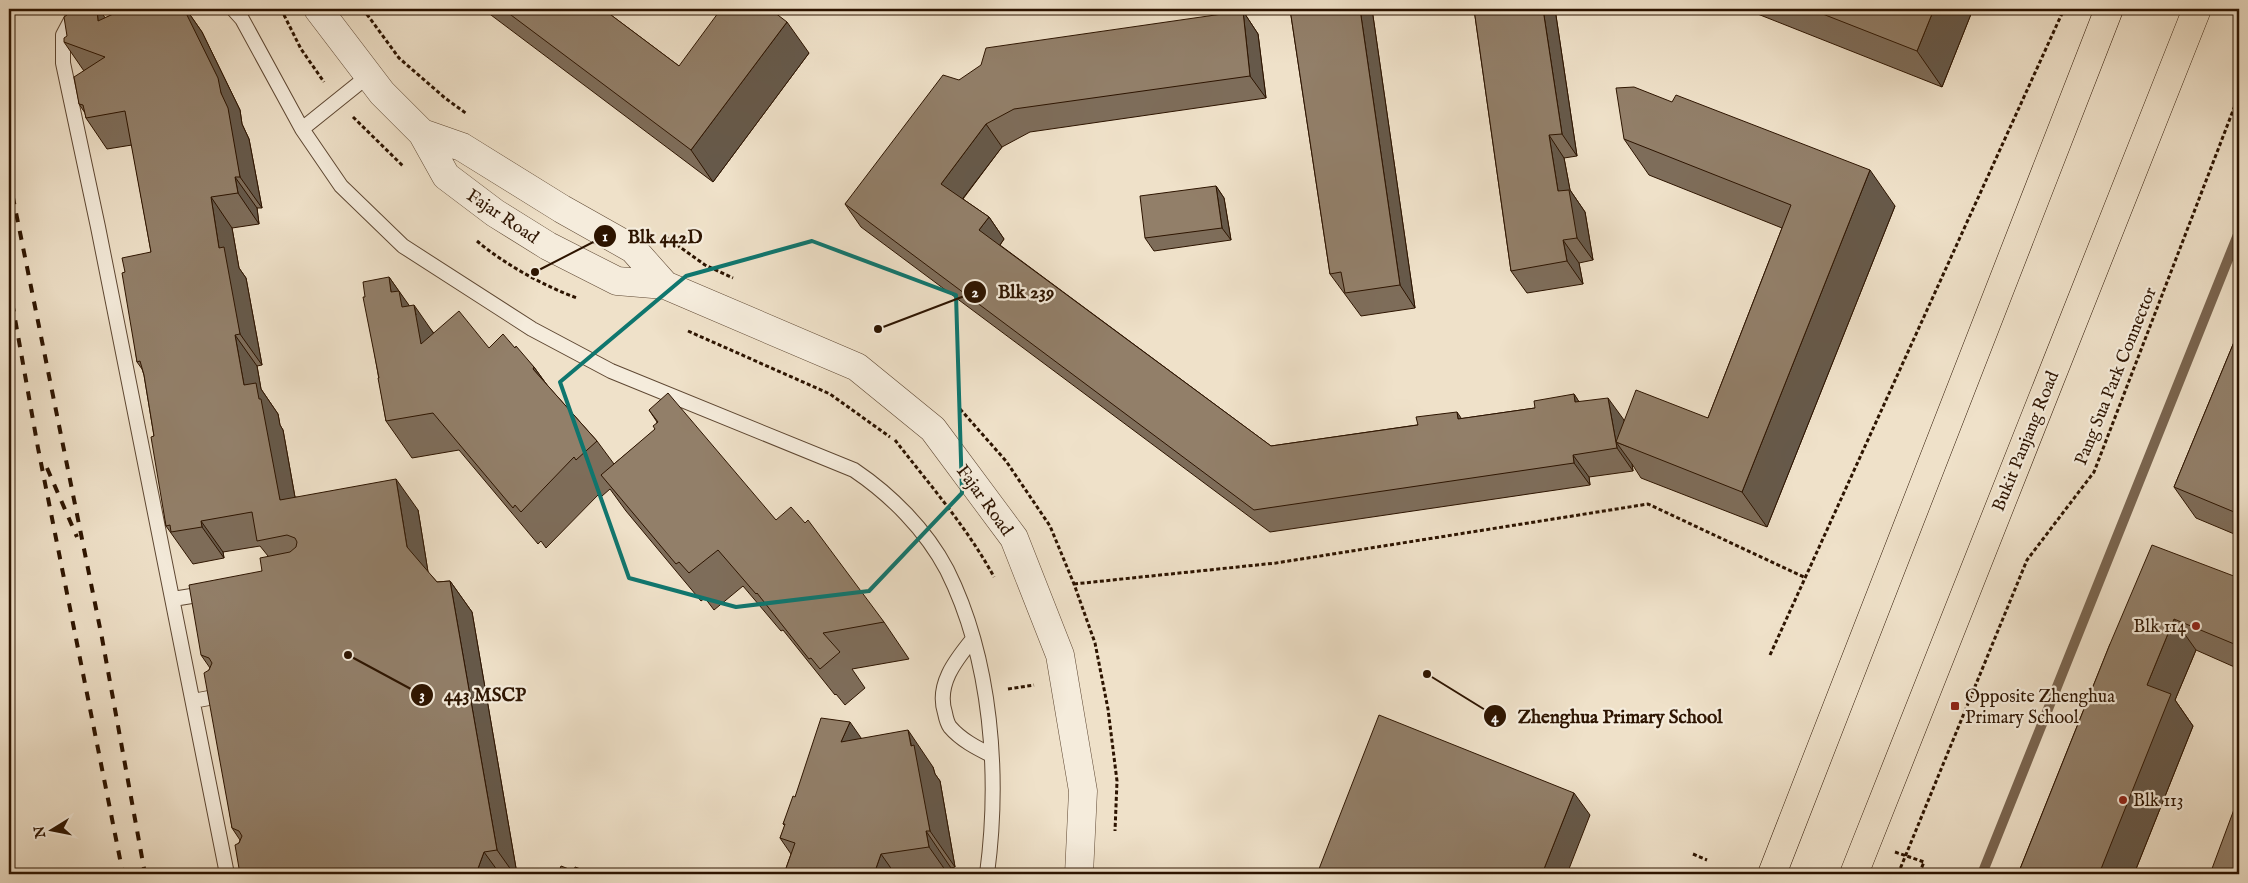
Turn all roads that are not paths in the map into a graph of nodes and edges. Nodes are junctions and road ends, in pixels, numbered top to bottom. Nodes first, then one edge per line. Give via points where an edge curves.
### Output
1 (85, 9) edge
2 (233, 9) edge
3 (318, 9) edge
4 (2109, 9) edge
5 (2197, 9) edge
6 (368, 76) junction
7 (302, 130) junction
8 (422, 133) junction
9 (665, 285) junction
10 (222, 591) edge
11 (173, 599) junction
12 (972, 640) junction
13 (225, 695) edge
14 (193, 701) junction
15 (991, 755) junction
16 (230, 873) edge
17 (987, 874) edge
18 (1079, 874) edge
19 (1772, 874) edge
20 (1854, 874) edge

1 - 11 lane via 71,20 63,34 63,63
2 - 7 lane via 242,19
3 - 6 street, Fajar Road
4 - 19 main road
5 - 20 main road, Bukit Panjang Road
6 - 7 lane
6 - 8 street, Fajar Road
7 - 12 lane via 341,186 403,246 532,329 623,376 839,464 868,480 892,500 935,550 955,589
8 - 9 street, Fajar Road via 462,147 633,249
8 - 9 street, Fajar Road via 446,176 495,213 548,246 617,281
9 - 18 street, Fajar Road via 857,367 933,429 1014,538 1060,655 1083,791
10 - 11 lane
11 - 14 lane
12 - 15 lane via 985,693
12 - 15 lane via 948,675 943,690 943,708 948,726 960,738
13 - 14 lane
14 - 16 lane
15 - 17 lane via 992,832

